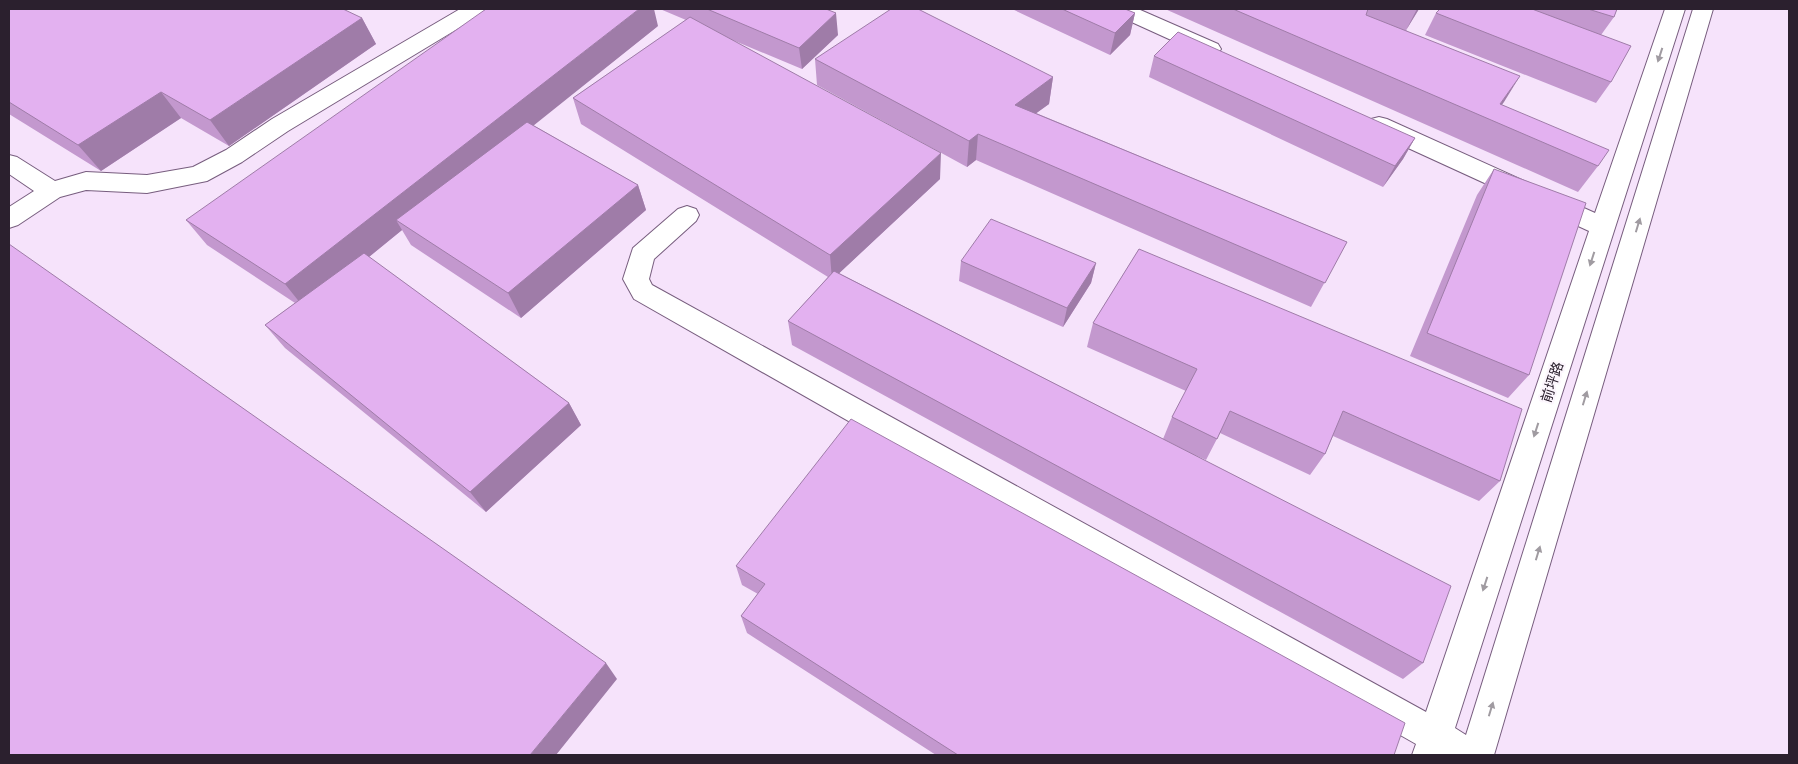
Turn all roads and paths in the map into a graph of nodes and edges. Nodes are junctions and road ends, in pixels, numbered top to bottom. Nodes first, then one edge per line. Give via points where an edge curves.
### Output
1 (475, 9) edge
2 (1121, 9) edge
3 (1675, 9) edge
4 (1703, 9) edge
5 (1230, 58) edge
6 (1357, 116) edge
7 (9, 163) edge
8 (52, 191) junction
9 (688, 216) dead end
10 (9, 219) edge
11 (1603, 227) junction
12 (1432, 746) edge
13 (1469, 755) edge
14 (1477, 755) edge

1 - 8 street via 199,175 147,184 86,181
2 - 5 street
3 -> 11 street, 前坪路
14 -> 4 street
6 - 11 street
7 - 8 street
8 - 10 street
9 - 12 street via 642,255 636,279 643,292
11 -> 12 street, 前坪路
12 - 13 street

